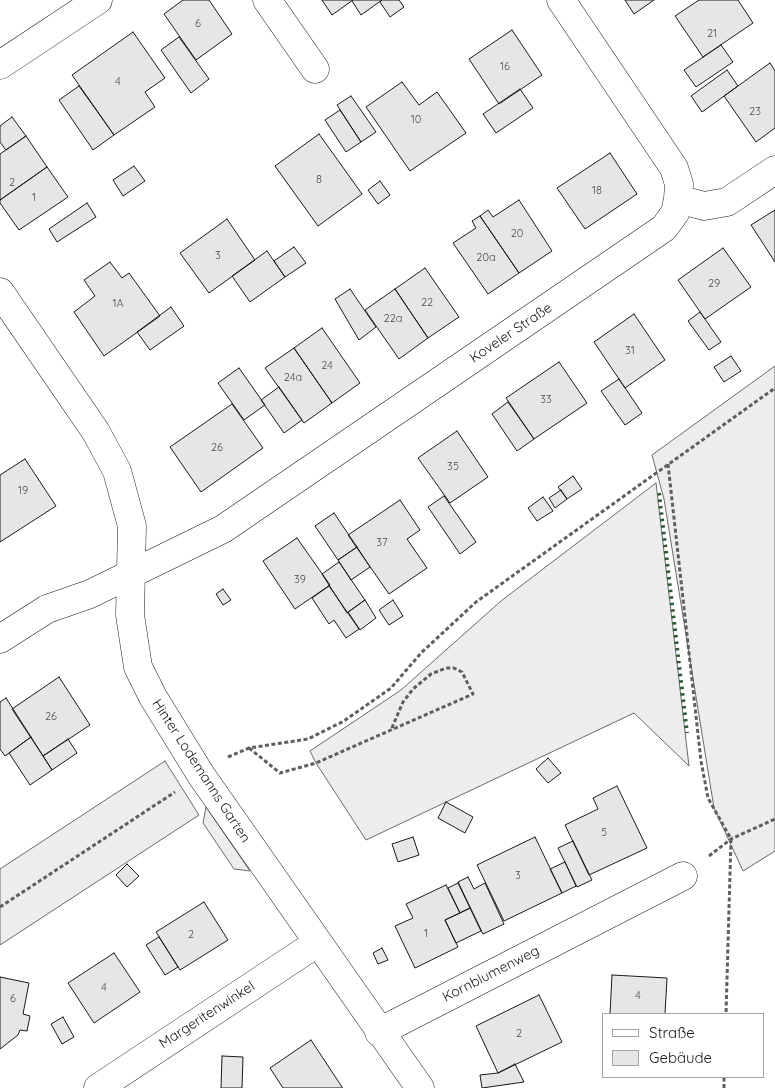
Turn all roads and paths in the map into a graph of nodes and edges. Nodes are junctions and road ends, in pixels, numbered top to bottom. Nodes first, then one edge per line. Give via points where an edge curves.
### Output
1 (98, 0) edge
2 (267, 0) edge
3 (561, 0) edge
4 (0, 65) edge
5 (315, 69) dead end
6 (775, 170) edge
7 (678, 199) junction
8 (0, 292) edge
9 (775, 388) edge
10 (668, 464) junction
11 (130, 574) junction
12 (0, 639) edge
13 (391, 730) junction
14 (249, 748) junction
15 (225, 758) dead end
16 (175, 792) dead end
17 (775, 819) edge
18 (731, 839) junction
19 (683, 876) dead end
20 (0, 907) edge
21 (317, 943) junction
22 (726, 1013) edge
23 (379, 1032) junction
24 (98, 1088) edge
25 (420, 1088) edge

1 - 4 street
2 - 5 street
3 - 7 street, Koveler Straße via 674,168 679,184
6 - 7 street via 727,202 704,206
7 - 11 street, Koveler Straße via 675,213 664,228 624,257 224,529
8 - 11 street, Hinter Lodemanns Garten via 96,432 117,471 132,526
9 - 10 path
10 - 14 path via 476,602 422,653 391,688 344,721 308,739
10 - 18 path via 701,761 708,798
11 - 12 street, Koveler Straße via 90,594 48,609
11 - 21 street, Hinter Lodemanns Garten via 130,615 138,667 153,697 200,775
13 - 13 path via 413,689 431,674 446,668 462,672 473,694
13 - 14 path via 316,763 280,773
14 - 15 path
16 - 20 path
17 - 18 path
18 - 22 path
19 - 23 street, Kornblumenweg
21 - 23 street, Hinter Lodemanns Garten
21 - 24 street, Margeritenwinkel
23 - 25 street, Hinter Lodemanns Garten

